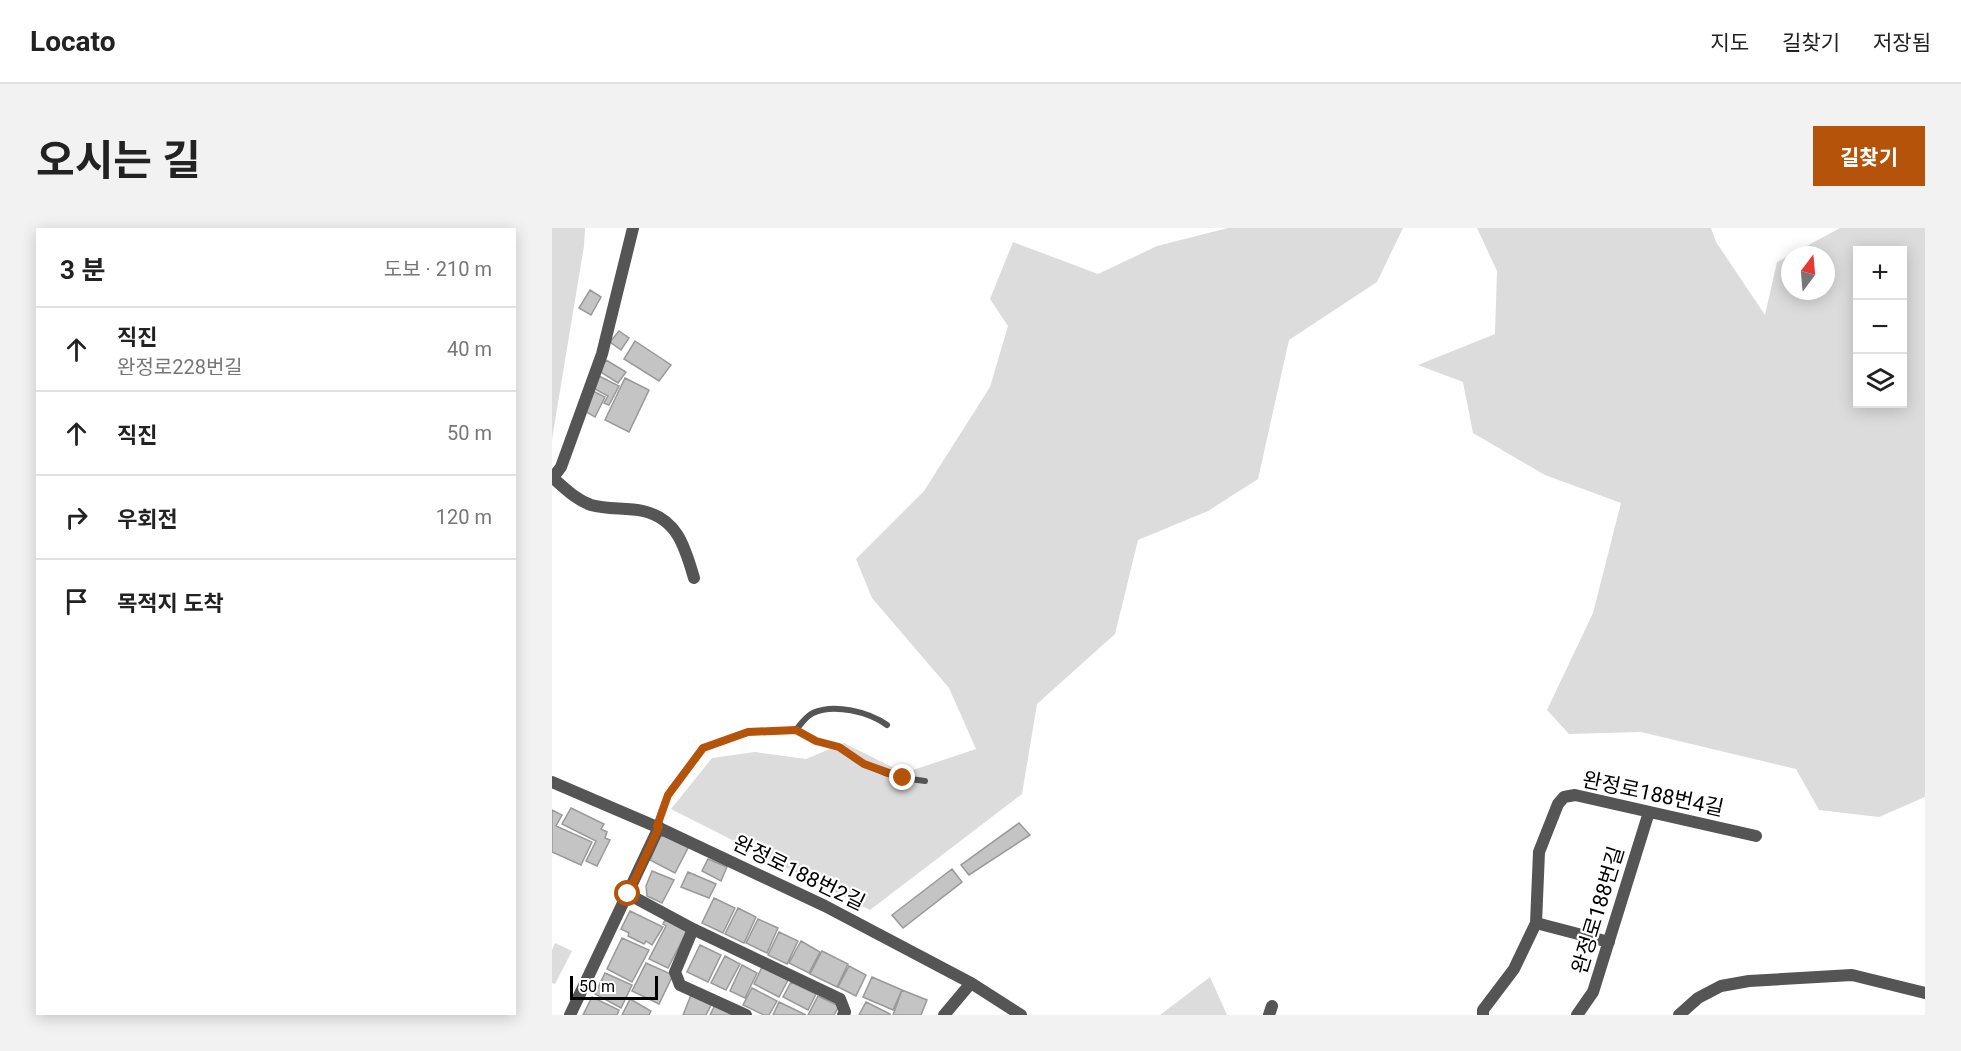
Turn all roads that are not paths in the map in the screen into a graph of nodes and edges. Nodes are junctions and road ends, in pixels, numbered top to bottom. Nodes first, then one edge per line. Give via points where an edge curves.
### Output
1 (633, 228) edge
2 (552, 479) edge
3 (694, 578) dead end
4 (887, 725) dead end
5 (796, 730) junction
6 (925, 781) dead end
7 (552, 782) edge
8 (1649, 812) junction
9 (658, 827) junction
10 (1756, 836) dead end
11 (628, 894) junction
12 (1536, 923) junction
13 (693, 929) junction
14 (1609, 942) junction
15 (971, 983) junction
16 (1925, 993) edge
17 (1681, 1014) edge
18 (570, 1015) edge
19 (746, 1015) edge
20 (843, 1015) edge
21 (944, 1015) edge
22 (1021, 1015) edge
23 (1483, 1015) edge
24 (1577, 1015) edge

1 - 2 street via 602,354 561,467
2 - 3 street via 592,505 643,511 659,518 683,542
4 - 5 lane via 861,712 834,709 812,713
5 - 6 lane via 839,747 885,773
5 - 9 lane via 748,732 703,748 668,795
7 - 9 street, 완정로188번2길
8 - 10 street, 완정로188번4길
8 - 12 street, 완정로188번4길 via 1575,795 1564,797 1539,852
8 - 14 street, 완정로188번길
9 - 11 street
9 - 15 street, 완정로188번2길 via 825,906
11 - 13 street
11 - 18 street
12 - 14 street
12 - 23 street, 완정로188번4길 via 1514,969
13 - 19 street via 675,972 681,985
13 - 20 street via 840,999
14 - 24 street, 완정로188번길 via 1593,992
15 - 21 street
15 - 22 street, 완정로188번2길
16 - 17 street via 1852,975 1749,981 1721,986 1698,998

